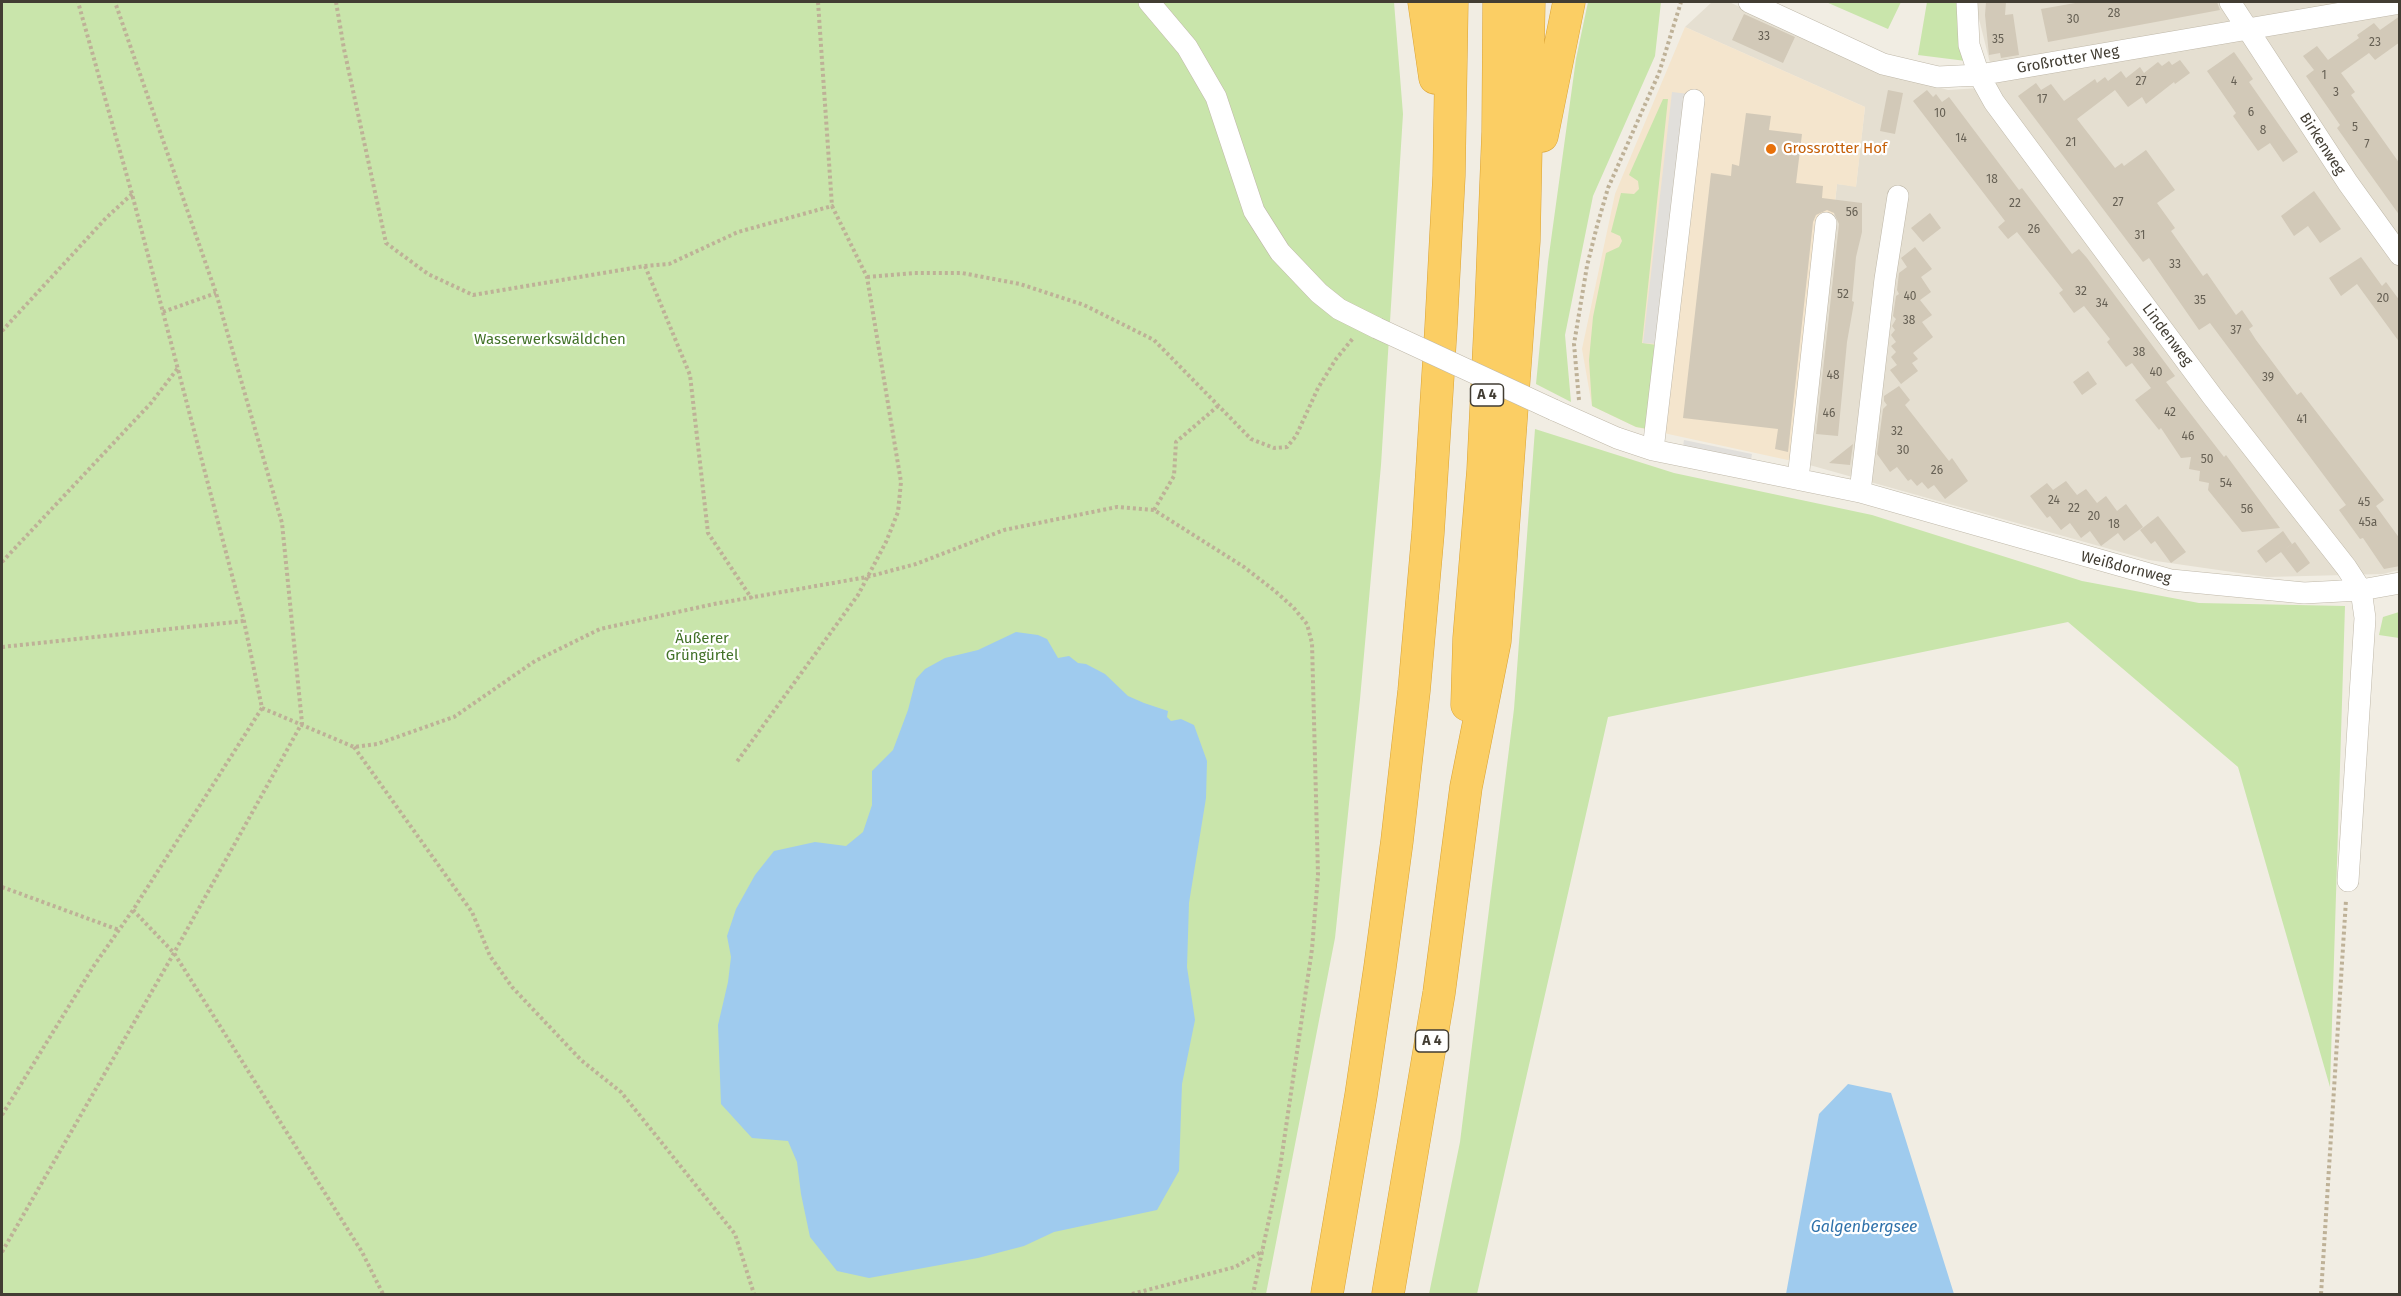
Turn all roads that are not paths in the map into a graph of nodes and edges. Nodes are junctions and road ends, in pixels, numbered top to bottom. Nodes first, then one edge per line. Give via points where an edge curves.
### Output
1 (1149, 2) edge
2 (1424, 2) edge
3 (1452, 2) edge
4 (1499, 2) edge
5 (1529, 2) edge
6 (1569, 2) edge
7 (1749, 2) edge
8 (1967, 2) edge
9 (2230, 2) edge
10 (2400, 3) edge
11 (2247, 30) junction
12 (1979, 75) junction
13 (1694, 100) dead end
14 (1449, 176) junction
15 (1898, 196) dead end
16 (1826, 223) dead end
17 (1524, 241) junction
18 (2400, 255) edge
19 (1653, 450) junction
20 (1798, 479) junction
21 (1860, 492) junction
22 (2400, 583) edge
23 (2361, 590) junction
24 (1466, 787) junction
25 (2348, 881) road end
26 (1327, 1294) edge
27 (1388, 1294) edge

1 - 19 street, Weißdornweg, bridge via 1187,47 1216,97 1254,211 1280,252 1319,293 1339,309 1377,328 1617,438
2 - 14 highway
3 - 14 highway
4 - 24 highway, A 4 via 1491,306 1469,638
5 - 17 highway
6 - 17 highway
7 - 12 street, Großrotter Weg via 1883,64 1938,76
8 - 12 street, Lindenweg via 1969,45
9 - 11 street, Birkenweg
10 - 11 street, Großrotter Weg
11 - 12 street, Großrotter Weg
11 - 18 street, Birkenweg
12 - 23 street, Lindenweg via 1994,102 2212,396
13 - 19 street
14 - 26 highway via 1428,533 1412,714 1366,1060
15 - 21 street
16 - 20 street
17 - 24 highway via 1495,641
19 - 20 street, Weißdornweg
20 - 21 street, Weißdornweg
21 - 23 street, Weißdornweg via 2171,580 2304,593
22 - 23 street, Weißdornweg
23 - 25 street via 2365,618
24 - 27 highway, A 4 via 1438,1004

